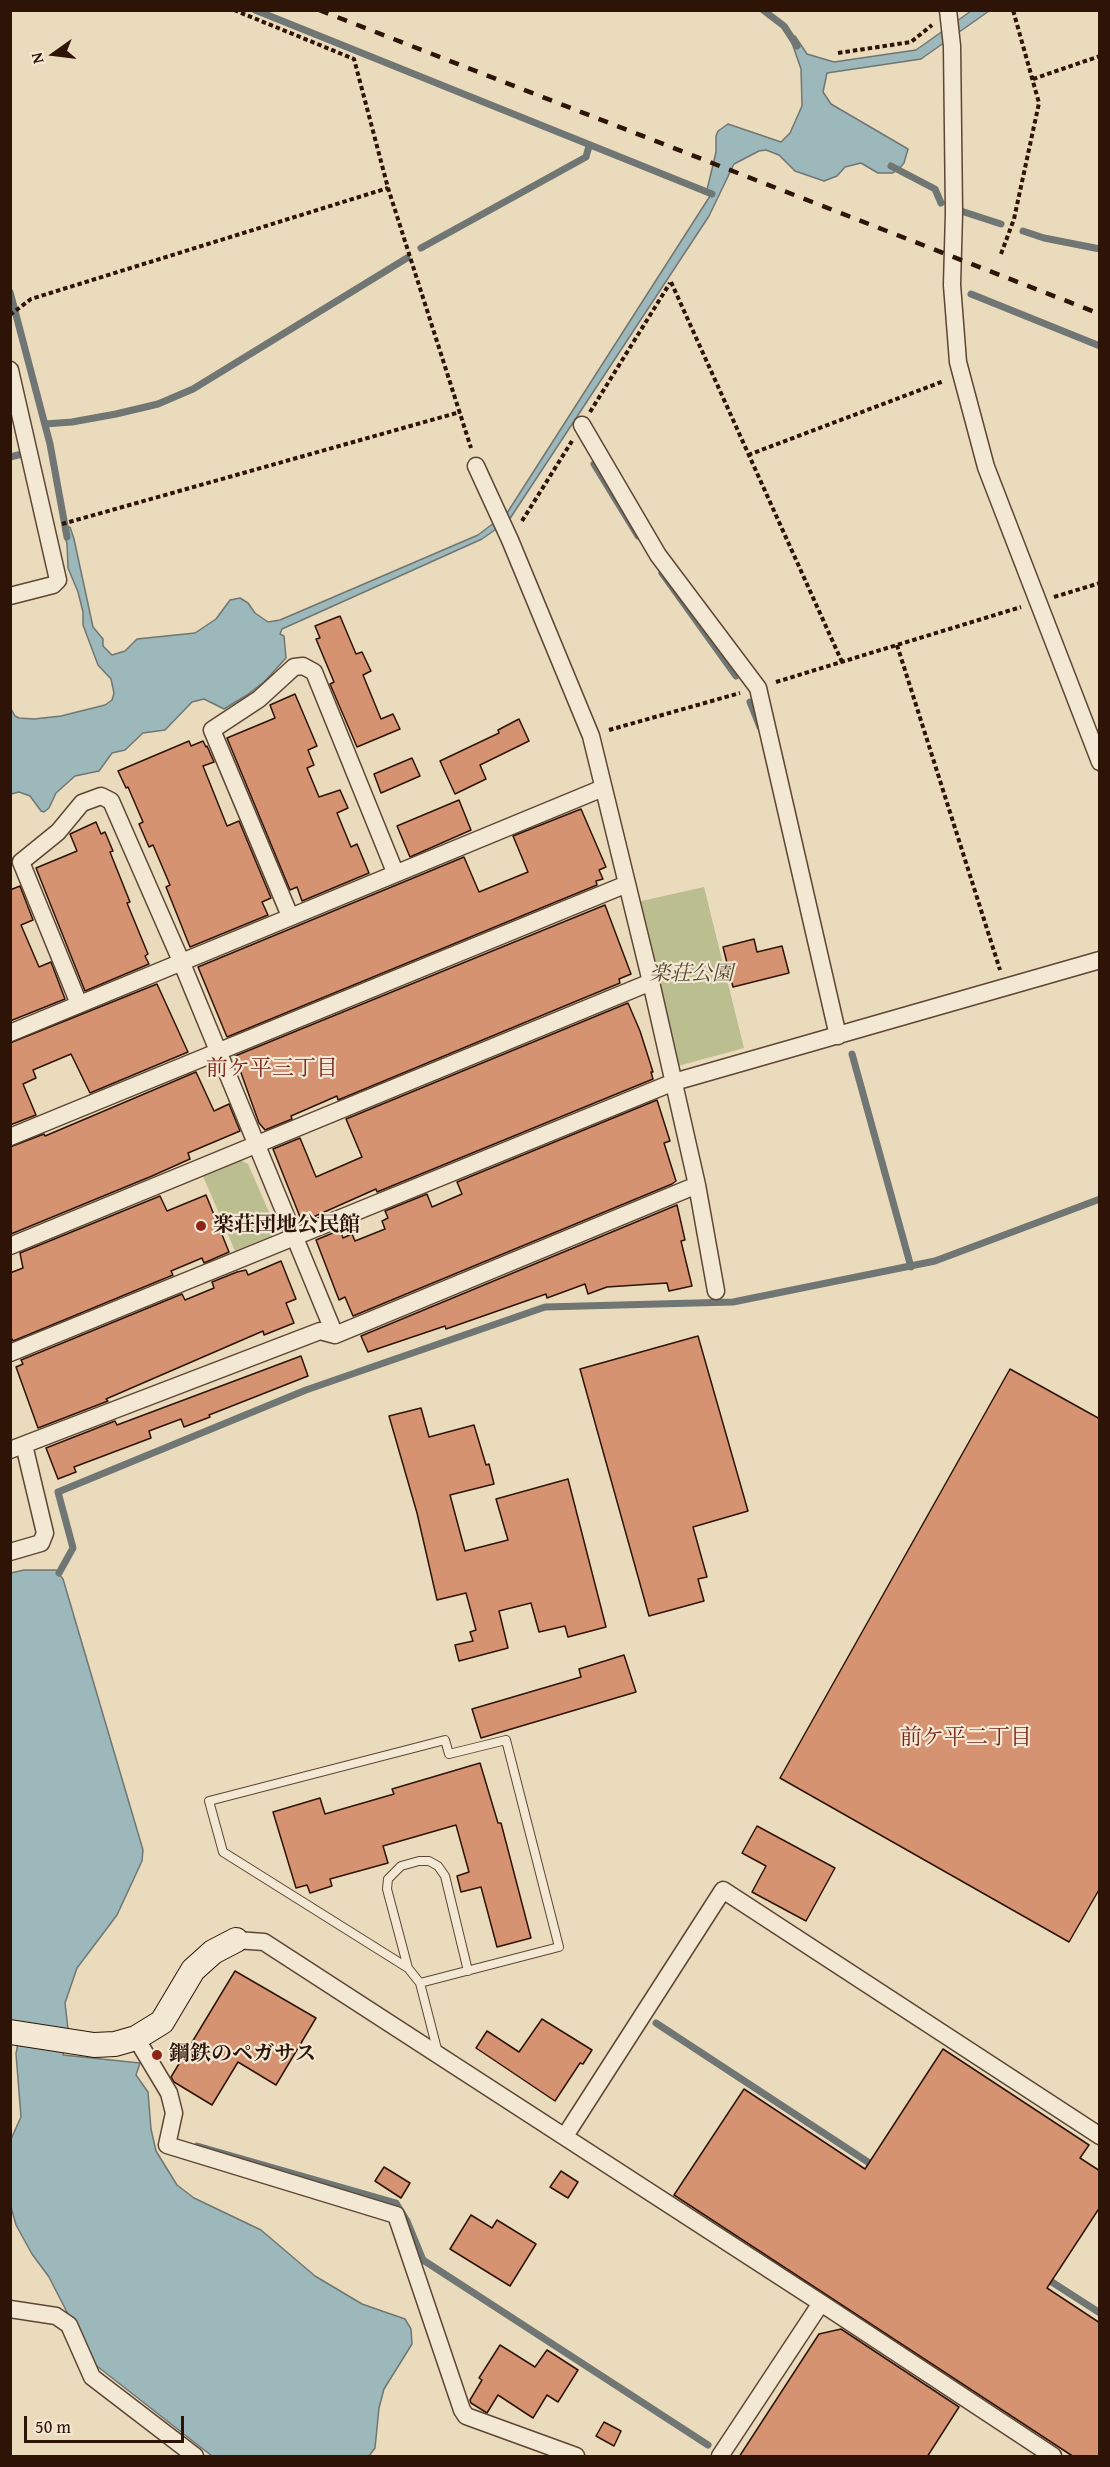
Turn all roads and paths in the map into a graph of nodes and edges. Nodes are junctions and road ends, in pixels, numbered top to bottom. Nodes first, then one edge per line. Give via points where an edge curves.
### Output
1 (234, 10) edge
2 (1013, 10) edge
3 (949, 14) edge
4 (838, 53) dead end
5 (1100, 56) edge
6 (1033, 79) junction
7 (388, 188) junction
8 (1001, 254) dead end
9 (671, 282) dead end
10 (10, 315) edge
11 (10, 370) edge
12 (961, 375) junction
13 (460, 412) junction
14 (582, 425) dead end
15 (748, 455) junction
16 (476, 466) joint
17 (70, 522) dead end
18 (1100, 583) edge
19 (10, 596) edge
20 (1038, 602) junction
21 (897, 645) junction
22 (842, 662) junction
23 (758, 688) junction
24 (591, 736) junction
25 (1100, 762) edge
26 (603, 788) junction
27 (395, 872) junction
28 (627, 884) junction
29 (290, 916) junction
30 (1100, 960) edge
31 (181, 962) junction
32 (651, 982) junction
33 (1005, 987) junction
34 (79, 1004) junction
35 (10, 1033) edge
36 (838, 1036) junction
37 (218, 1052) junction
38 (674, 1083) junction
39 (10, 1137) edge
40 (256, 1144) junction
41 (697, 1185) junction
42 (295, 1238) junction
43 (10, 1246) edge
44 (716, 1291) dead end
45 (335, 1335) junction
46 (10, 1353) edge
47 (17, 1448) edge
48 (10, 1552) edge
49 (236, 1940) joint
50 (408, 1968) junction
51 (468, 1971) junction
52 (420, 1983) junction
53 (12, 2033) edge
54 (136, 2038) junction
55 (438, 2054) junction
56 (565, 2136) junction
57 (1100, 2136) edge
58 (821, 2303) junction
59 (10, 2309) edge
60 (195, 2457) edge
61 (576, 2457) edge
62 (720, 2457) edge
63 (1053, 2457) edge

1 - 7 path via 354,59
2 - 6 path
3 - 4 path via 911,42
3 - 12 street via 952,285
5 - 6 path
6 - 8 path via 1039,103 1014,219
7 - 10 path via 32,299
7 - 13 path
9 - 15 path
11 - 19 street via 58,580 53,585
12 - 15 path
12 - 20 street via 986,467
13 - 16 path
13 - 17 path
14 - 23 street via 658,555
15 - 22 path
16 - 24 street
18 - 20 path
20 - 21 path
20 - 25 street
21 - 22 path
21 - 33 path
22 - 23 path
23 - 24 path
23 - 36 street
24 - 26 street
26 - 27 street
26 - 28 street
27 - 29 street
27 - 29 street via 314,672 303,666 294,667 259,699 212,730
28 - 32 street
28 - 37 street
29 - 31 street
30 - 33 street
31 - 34 street
31 - 34 street via 111,801 101,796 93,798 82,803 58,832 21,862
31 - 37 street
32 - 38 street
32 - 40 street
33 - 36 street
34 - 35 street
36 - 38 street
37 - 39 street
37 - 40 street
38 - 41 street
38 - 42 street
40 - 42 street
40 - 43 street
41 - 44 street
41 - 45 street
42 - 45 street
42 - 46 street
45 - 47 street via 320,1331
47 - 48 street via 45,1533 41,1543
49 - 54 street via 213,1952 193,1970 162,2022
49 - 55 street via 264,1942
50 - 51 lane via 387,1889 388,1879 401,1866 419,1860 438,1866 444,1876
50 - 51 lane via 222,1852 209,1801 445,1740 449,1754 506,1740 560,1947
50 - 52 lane
51 - 52 lane
52 - 55 lane
53 - 54 street via 94,2045
54 - 61 street via 169,2092 174,2113 167,2145 396,2215 466,2416
55 - 56 street
56 - 57 street via 723,1890
56 - 58 street
58 - 62 street
58 - 63 street
59 - 60 street via 56,2316 69,2325 92,2377

